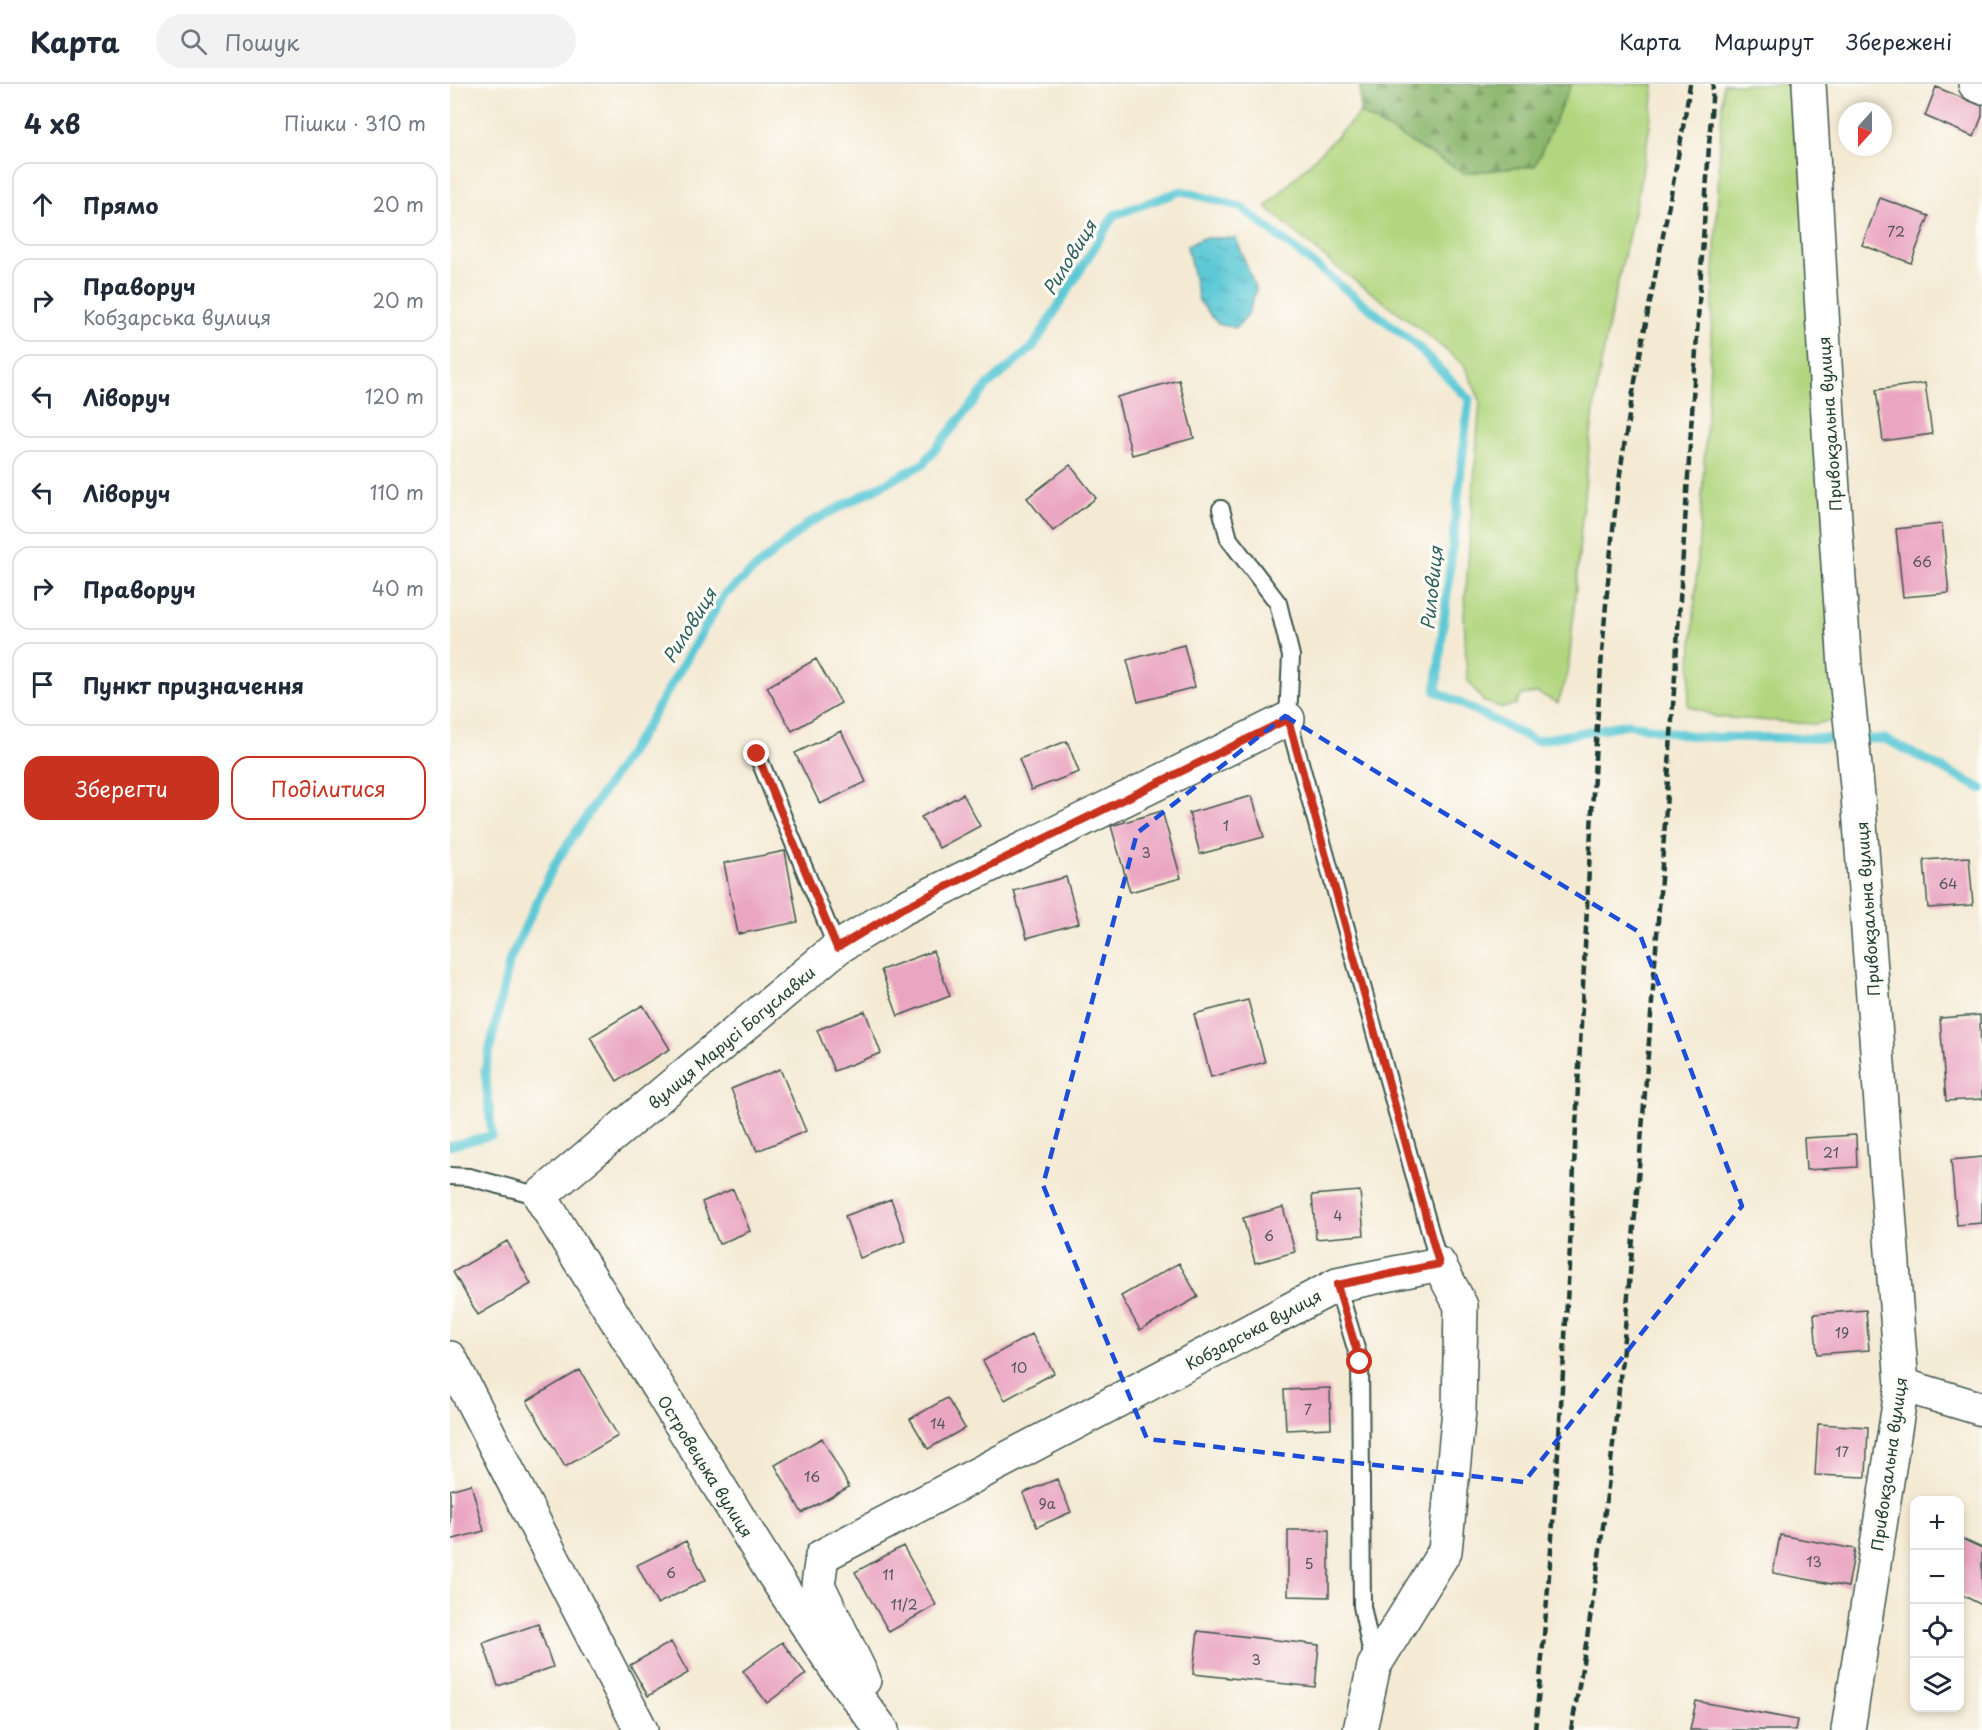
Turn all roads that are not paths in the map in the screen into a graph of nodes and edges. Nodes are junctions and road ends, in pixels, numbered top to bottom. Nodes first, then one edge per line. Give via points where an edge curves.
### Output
1 (1809, 84) edge
2 (1975, 84) edge
3 (1982, 87) edge
4 (1221, 509) dead end
5 (1288, 719) junction
6 (757, 754) dead end
7 (837, 948) junction
8 (450, 1176) edge
9 (540, 1196) junction
10 (1439, 1264) junction
11 (1337, 1285) junction
12 (450, 1358) edge
13 (1902, 1385) junction
14 (1982, 1408) edge
15 (1374, 1666) junction
16 (876, 1722) edge
17 (641, 1730) edge
18 (1360, 1730) edge
19 (1848, 1730) edge

1 - 13 street, Привокзальна вулиця via 1845,667
2 - 3 street
4 - 5 lane via 1229,539 1278,603 1291,656
5 - 7 street, вулиця Марусі Богуславки via 901,909
5 - 10 lane
6 - 7 lane
7 - 9 street, вулиця Марусі Богуславки
8 - 9 lane via 469,1177
9 - 16 street, Островецька вулиця via 772,1572
10 - 11 street, Кобзарська вулиця
10 - 15 street via 1461,1306 1459,1410 1445,1551
11 - 15 lane via 1360,1362 1362,1606
11 - 16 street, Кобзарська вулиця via 822,1556 819,1585 864,1677
12 - 17 street
13 - 14 street
13 - 19 street, Привокзальна вулиця
15 - 18 street

